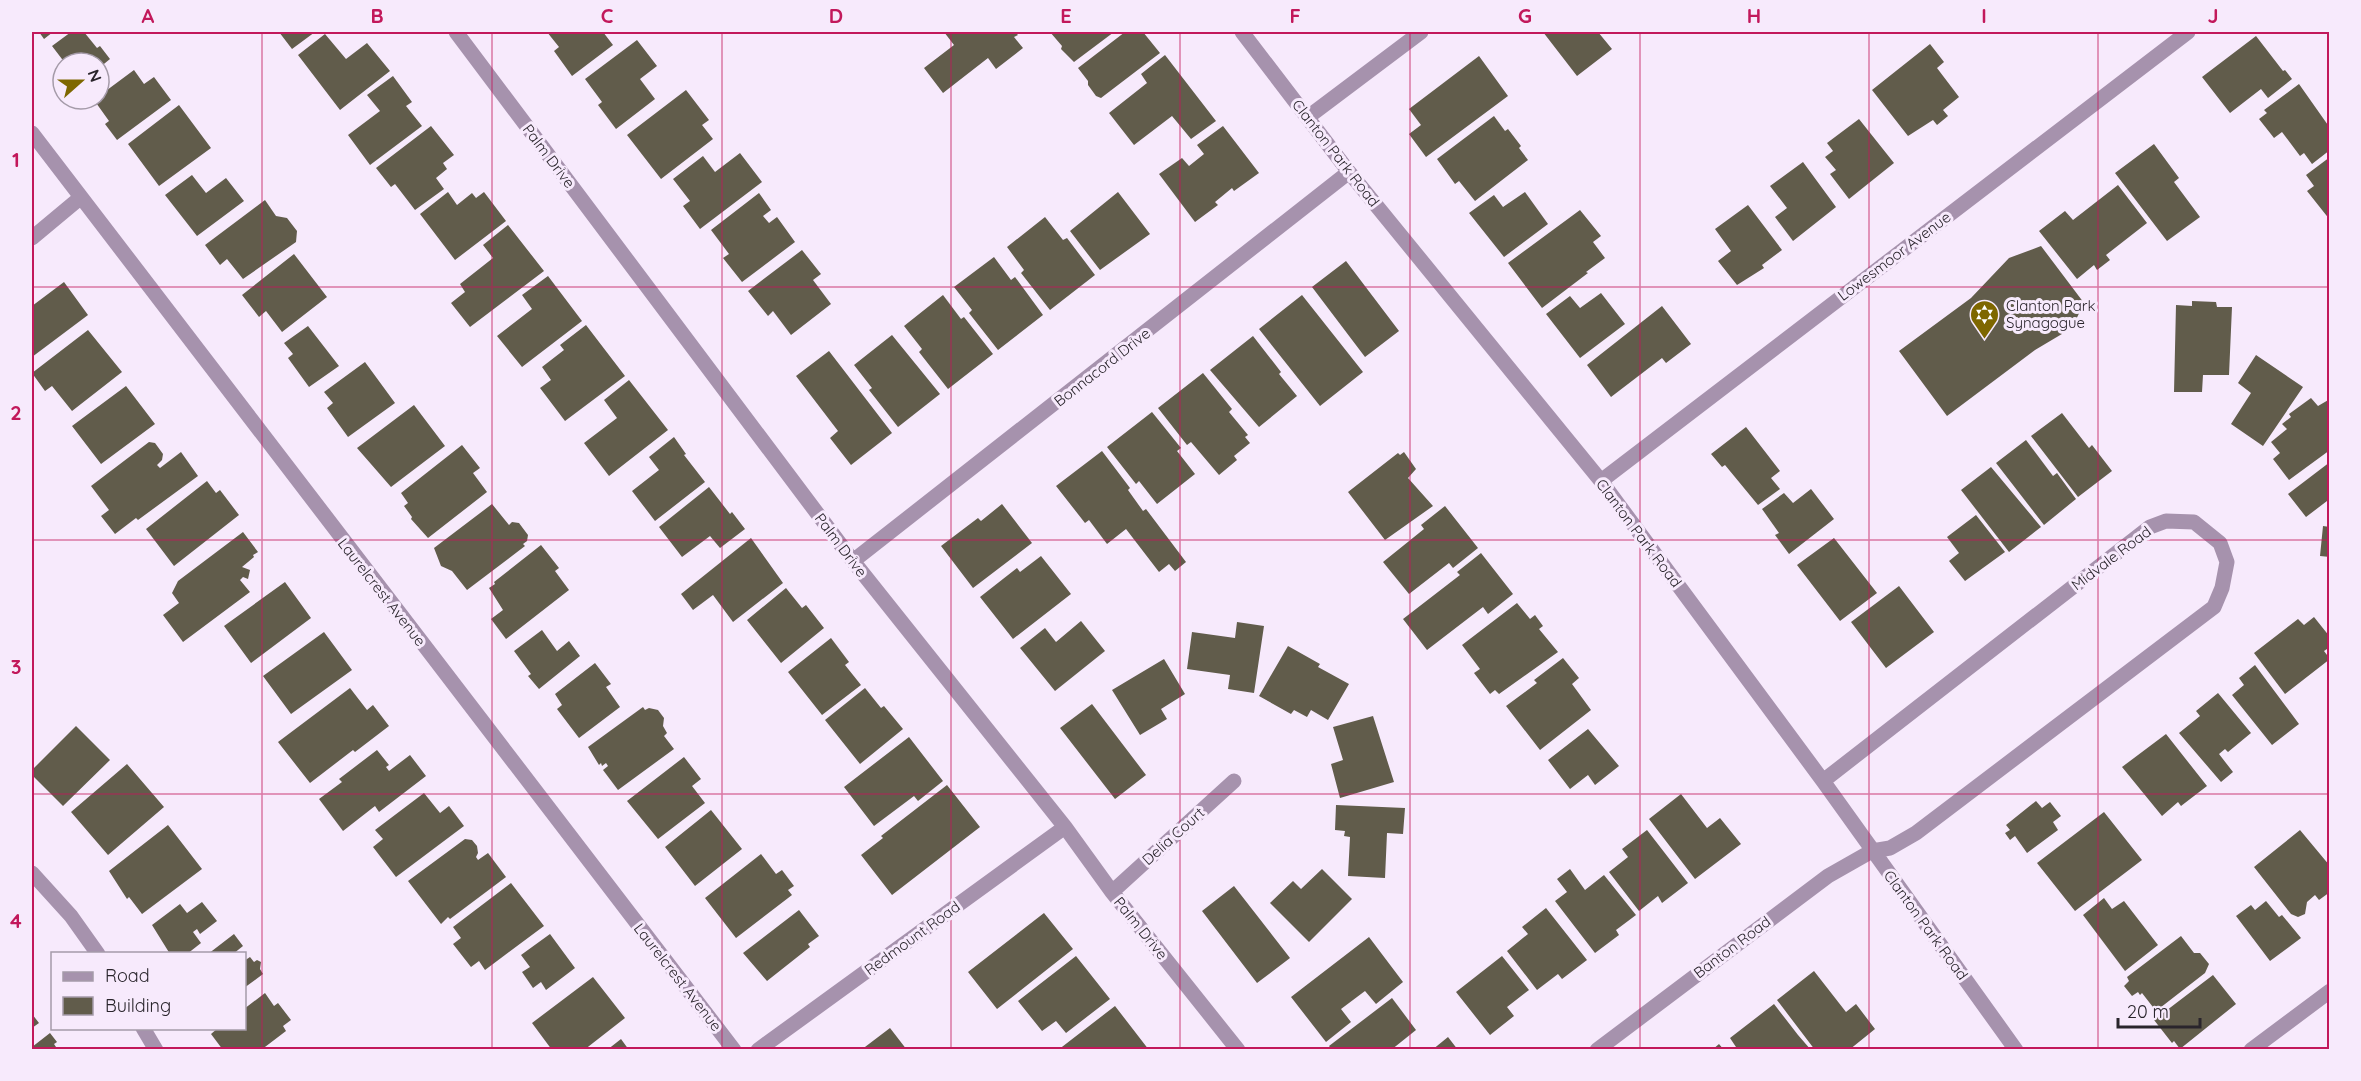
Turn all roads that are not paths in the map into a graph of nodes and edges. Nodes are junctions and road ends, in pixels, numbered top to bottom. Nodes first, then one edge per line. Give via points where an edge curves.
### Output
1 (456, 32) edge
2 (1242, 32) edge
3 (1421, 32) edge
4 (2188, 32) edge
5 (1308, 117) junction
6 (32, 133) edge
7 (1349, 172) junction
8 (80, 198) junction
9 (32, 238) edge
10 (1601, 481) junction
11 (854, 561) junction
12 (1234, 781) dead end
13 (1823, 781) junction
14 (1065, 827) junction
15 (1872, 850) junction
16 (32, 873) edge
17 (1112, 891) junction
18 (97, 952) edge
19 (2330, 991) edge
20 (143, 1030) edge
21 (156, 1050) edge
22 (734, 1050) edge
23 (758, 1050) edge
24 (1238, 1050) edge
25 (1597, 1050) edge
26 (2016, 1050) edge
27 (2251, 1050) edge

1 - 11 street, Palm Drive
2 - 5 street, Clanton Park Road
3 - 5 street
4 - 10 street, Lowesmoor Avenue
5 - 7 street, Clanton Park Road
6 - 8 street, Laurelcrest Avenue
7 - 10 street, Clanton Park Road
7 - 11 street, Bonnacord Drive
8 - 9 street
8 - 22 street, Laurelcrest Avenue
10 - 13 street, Clanton Park Road
11 - 14 street, Palm Drive
12 - 17 street, Delia Court
13 - 15 street, Clanton Park Road
13 - 15 street, Midvale Road via 2150,527 2166,521 2194,522 2220,543 2227,562 2214,607 1916,833 1890,848
14 - 17 street, Palm Drive
14 - 23 street, Redmount Road
15 - 25 street, Banton Road via 1828,876
15 - 26 street, Clanton Park Road
16 - 18 street
17 - 24 street, Palm Drive
19 - 27 street
20 - 21 street

